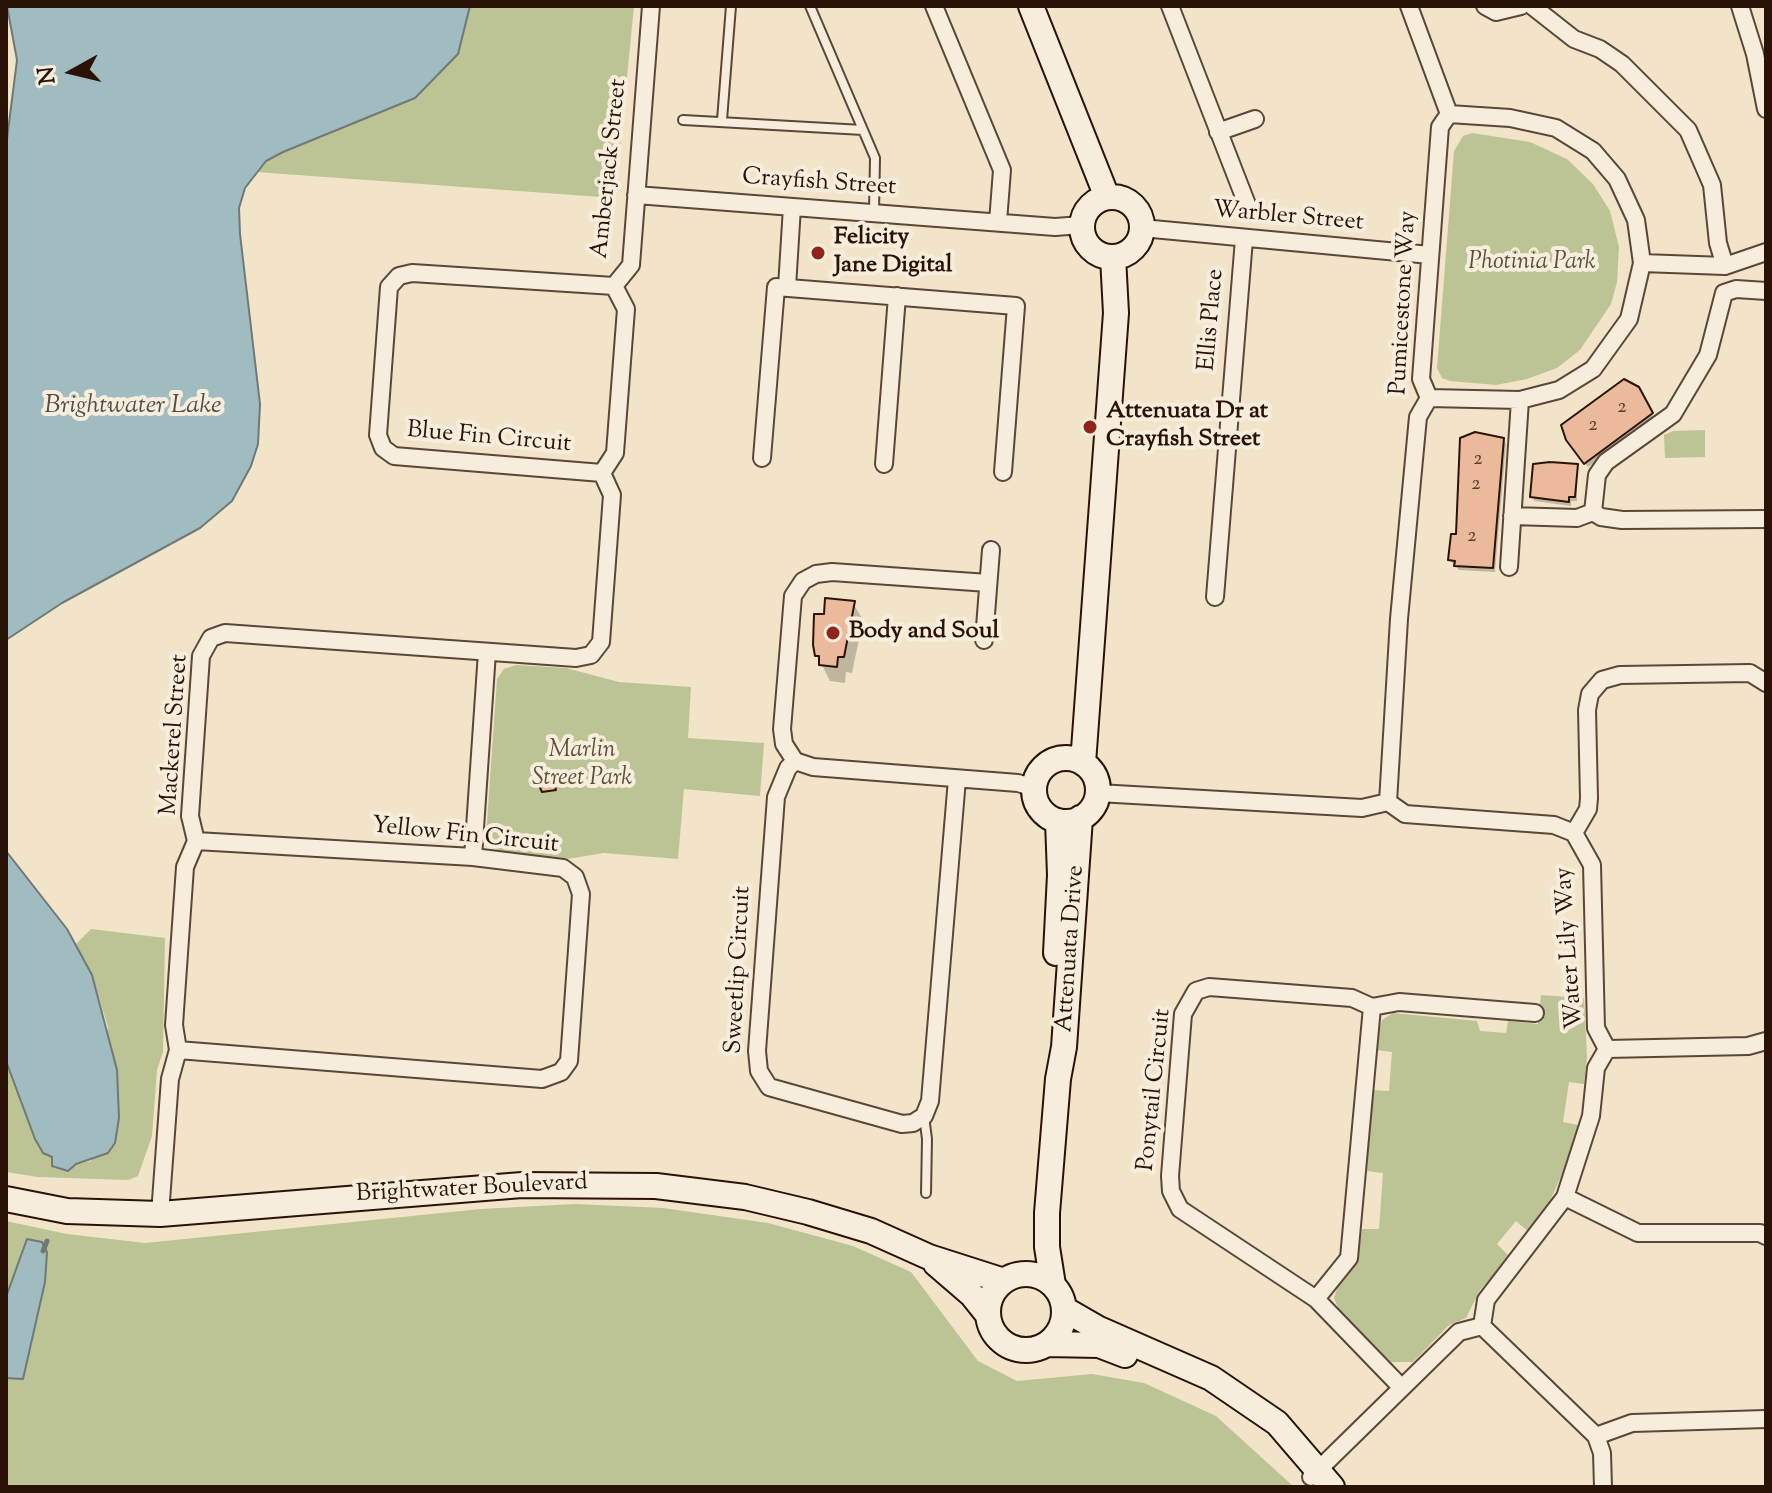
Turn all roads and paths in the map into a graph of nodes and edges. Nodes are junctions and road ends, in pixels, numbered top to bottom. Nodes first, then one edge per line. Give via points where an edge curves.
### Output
1 (651, 6) edge
2 (731, 6) edge
3 (810, 6) edge
4 (934, 6) edge
5 (1031, 6) edge
6 (1170, 6) edge
7 (1409, 6) edge
8 (1485, 6) edge
9 (1521, 6) edge
10 (1532, 6) edge
11 (1740, 6) edge
12 (1766, 109) edge
13 (1449, 114) junction
14 (1255, 119) dead end
15 (683, 120) dead end
16 (722, 120) junction
17 (863, 130) junction
18 (1218, 132) junction
19 (636, 195) junction
20 (1107, 197) junction
21 (792, 207) junction
22 (1248, 207) dead end
23 (874, 212) junction
24 (998, 222) junction
25 (1082, 225) junction
26 (1142, 228) junction
27 (1244, 239) junction
28 (1766, 252) edge
29 (1430, 255) junction
30 (1113, 257) junction
31 (1642, 263) junction
32 (1725, 266) junction
33 (614, 286) junction
34 (787, 287) junction
35 (1766, 291) edge
36 (897, 296) junction
37 (1429, 398) junction
38 (1520, 400) junction
39 (762, 458) dead end
40 (884, 464) dead end
41 (1003, 472) dead end
42 (602, 473) junction
43 (1593, 512) junction
44 (1512, 516) junction
45 (1766, 519) edge
46 (991, 550) dead end
47 (1509, 567) dead end
48 (988, 583) junction
49 (1215, 597) dead end
50 (984, 640) dead end
51 (487, 652) junction
52 (1766, 683) edge
53 (1074, 760) junction
54 (795, 761) junction
55 (957, 779) junction
56 (1035, 788) junction
57 (1098, 793) junction
58 (1388, 802) junction
59 (1069, 820) junction
60 (1574, 833) junction
61 (196, 841) junction
62 (473, 857) junction
63 (1372, 1007) junction
64 (1535, 1013) dead end
65 (1766, 1041) edge
66 (1607, 1049) junction
67 (178, 1050) junction
68 (924, 1116) junction
69 (926, 1193) dead end
70 (1565, 1197) junction
71 (6, 1199) edge
72 (1047, 1213) junction
73 (160, 1214) junction
74 (1766, 1236) edge
75 (929, 1257) junction
76 (1012, 1277) junction
77 (1053, 1285) junction
78 (1316, 1299) junction
79 (1064, 1309) junction
80 (988, 1315) junction
81 (1482, 1326) junction
82 (1047, 1344) junction
83 (1402, 1388) junction
84 (1766, 1419) edge
85 (1596, 1436) junction
86 (1319, 1480) edge
87 (1603, 1487) edge

1 - 19 street, Amberjack Street
2 - 16 lane
3 - 17 lane
4 - 24 street via 1002,170
5 - 20 street
6 - 18 street
7 - 13 street
8 - 9 street via 1496,12
10 - 32 street via 1574,39 1622,64 1688,130 1712,185
11 - 12 street
13 - 29 street, Pumicestone Way via 1440,127
13 - 31 street via 1556,128 1593,151 1617,179 1636,220
14 - 18 street
15 - 16 lane
16 - 17 lane
17 - 23 lane via 875,158
18 - 22 street
19 - 21 street, Crayfish Street
19 - 33 street, Amberjack Street via 631,265
20 - 25 street via 1088,208
20 - 26 street via 1130,202
21 - 23 street, Crayfish Street
21 - 34 street
23 - 24 street, Crayfish Street
24 - 25 street, Crayfish Street
25 - 30 street via 1094,251
26 - 27 street, Warbler Street
26 - 30 street via 1136,245
27 - 29 street, Warbler Street
27 - 49 street, Ellis Place
28 - 32 street
29 - 37 street, Pumicestone Way via 1421,379
30 - 53 street via 1116,313 1090,646
31 - 32 street
31 - 38 street via 1629,319 1593,369 1559,390
33 - 42 street, Amberjack Street via 626,309 615,453
33 - 42 street, Blue Fin Circuit via 399,276 389,287 378,435 394,456
34 - 36 street
34 - 39 street via 776,287
35 - 43 street via 1724,293 1708,355 1673,414 1606,462 1597,475
36 - 40 street
36 - 41 street via 1016,306
37 - 38 street
37 - 58 street, Pumicestone Way via 1418,417
38 - 44 street
42 - 51 street, Mackerel Street via 612,495 601,642 591,655 576,658
43 - 44 street via 1577,518
43 - 45 street via 1626,520
44 - 47 street
46 - 48 street
48 - 50 street
48 - 54 street via 832,572 803,581 793,596 782,729
51 - 61 street, Mackerel Street via 225,633 211,638 201,656 190,816
51 - 62 street
52 - 60 street via 1750,673 1620,675 1602,680 1590,694 1587,710 1588,809
53 - 56 street via 1044,767
53 - 57 street via 1092,770
54 - 55 street
54 - 68 street, Sweetlip Circuit via 776,797 759,1071 769,1087 783,1093 902,1124
55 - 56 street
55 - 68 street via 930,1101
56 - 59 street via 1041,808
57 - 58 street, Water Lily Way via 1362,808
57 - 59 street via 1095,803
58 - 60 street, Water Lily Way via 1405,814 1554,825
59 - 72 street, Attenuata Drive via 1064,1047
60 - 66 street, Water Lily Way via 1592,865 1596,1028
61 - 62 street, Yellow Fin Circuit
61 - 67 street, Mackerel Street via 185,867 174,1025
62 - 67 street, Yellow Fin Circuit via 563,868 575,877 580,909 569,1061 561,1072 542,1079
63 - 64 street, Ponytail Circuit via 1399,1002
63 - 78 street via 1349,1258
63 - 78 street, Ponytail Circuit via 1352,998 1209,987 1196,991 1183,1014 1171,1191 1180,1209
65 - 66 street via 1748,1046
66 - 70 street, Water Lily Way via 1596,1068 1591,1116
67 - 73 street, Mackerel Street via 170,1079
68 - 69 lane
70 - 74 street via 1638,1233
70 - 81 street, Water Lily Way via 1486,1300
71 - 73 street, Brightwater Boulevard via 67,1211
72 - 76 street, Attenuata Drive
72 - 77 street, Attenuata Drive
73 - 75 street, Brightwater Boulevard via 522,1185 656,1186 745,1197 808,1212 871,1231
75 - 76 street, Brightwater Boulevard
75 - 80 street, Brightwater Boulevard
76 - 77 street via 1042,1278
76 - 80 street via 991,1295
77 - 79 street
78 - 83 street, Ponytail Circuit
79 - 82 street via 1061,1326
79 - 86 street via 1211,1378 1277,1423
80 - 82 street via 1006,1345 1029,1350
81 - 83 street via 1459,1332
81 - 85 street
82 - 86 street via 1099,1345 1183,1382 1224,1403
83 - 86 street
84 - 85 street via 1632,1423
85 - 87 street

